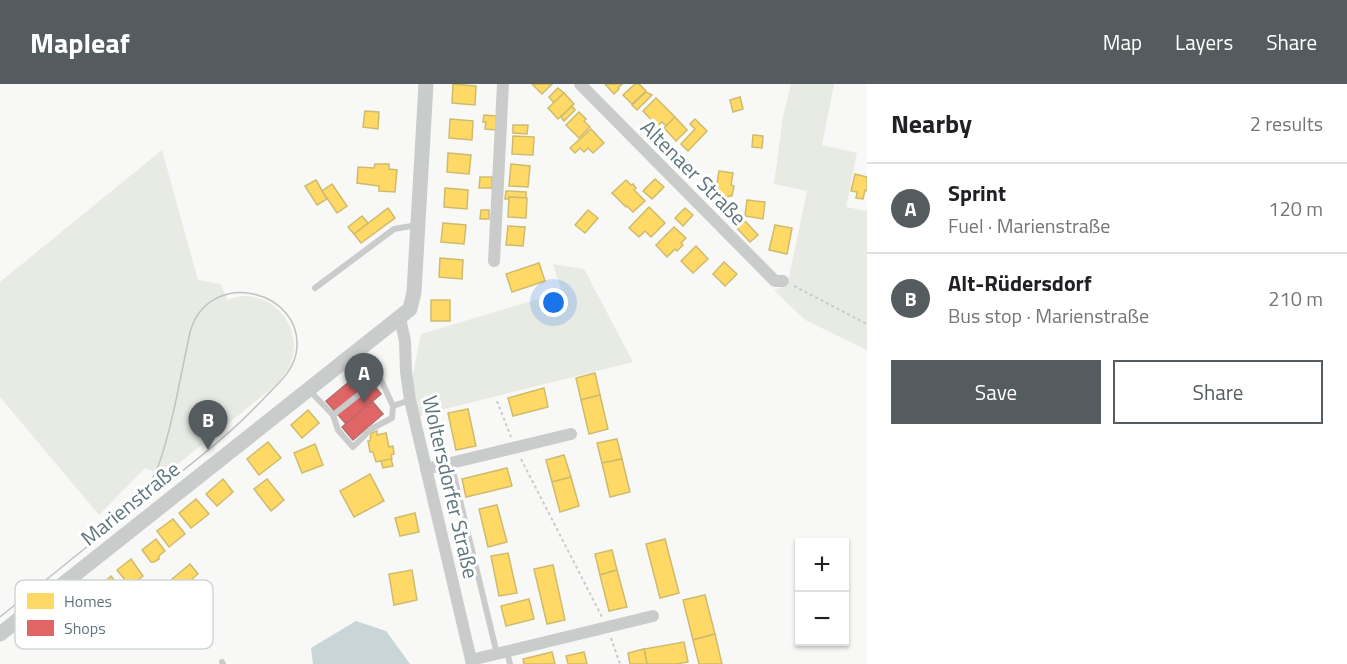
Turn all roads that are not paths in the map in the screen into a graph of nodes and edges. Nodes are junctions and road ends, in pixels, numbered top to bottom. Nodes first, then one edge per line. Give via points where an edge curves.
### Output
1 (426, 84) edge
2 (503, 84) edge
3 (580, 84) edge
4 (418, 225) junction
5 (494, 261) dead end
6 (783, 280) road end
7 (315, 288) dead end
8 (400, 318) junction
9 (308, 389) junction
10 (410, 400) junction
11 (393, 406) junction
12 (333, 415) junction
13 (571, 434) dead end
14 (451, 463) junction
15 (426, 469) junction
16 (68, 580) edge
17 (653, 616) dead end
18 (15, 622) edge
19 (0, 634) edge
20 (505, 657) edge
21 (471, 662) edge

1 - 4 street
2 - 5 street
3 - 6 street, Altenaer Straße via 775,281
4 - 7 lane via 394,230
4 - 8 street via 414,292 410,309
8 - 9 street, Marienstraße
8 - 10 street, Woltersdorfer Straße
9 - 12 lane
9 - 16 street, Marienstraße
10 - 11 lane
10 - 15 street, Woltersdorfer Straße
11 - 12 lane via 380,378
11 - 12 lane via 392,418 371,429 352,447 338,430
13 - 14 street
14 - 15 street
14 - 20 lane
15 - 21 street, Woltersdorfer Straße
17 - 20 street
18 - 19 street, Marienstraße
20 - 21 street

